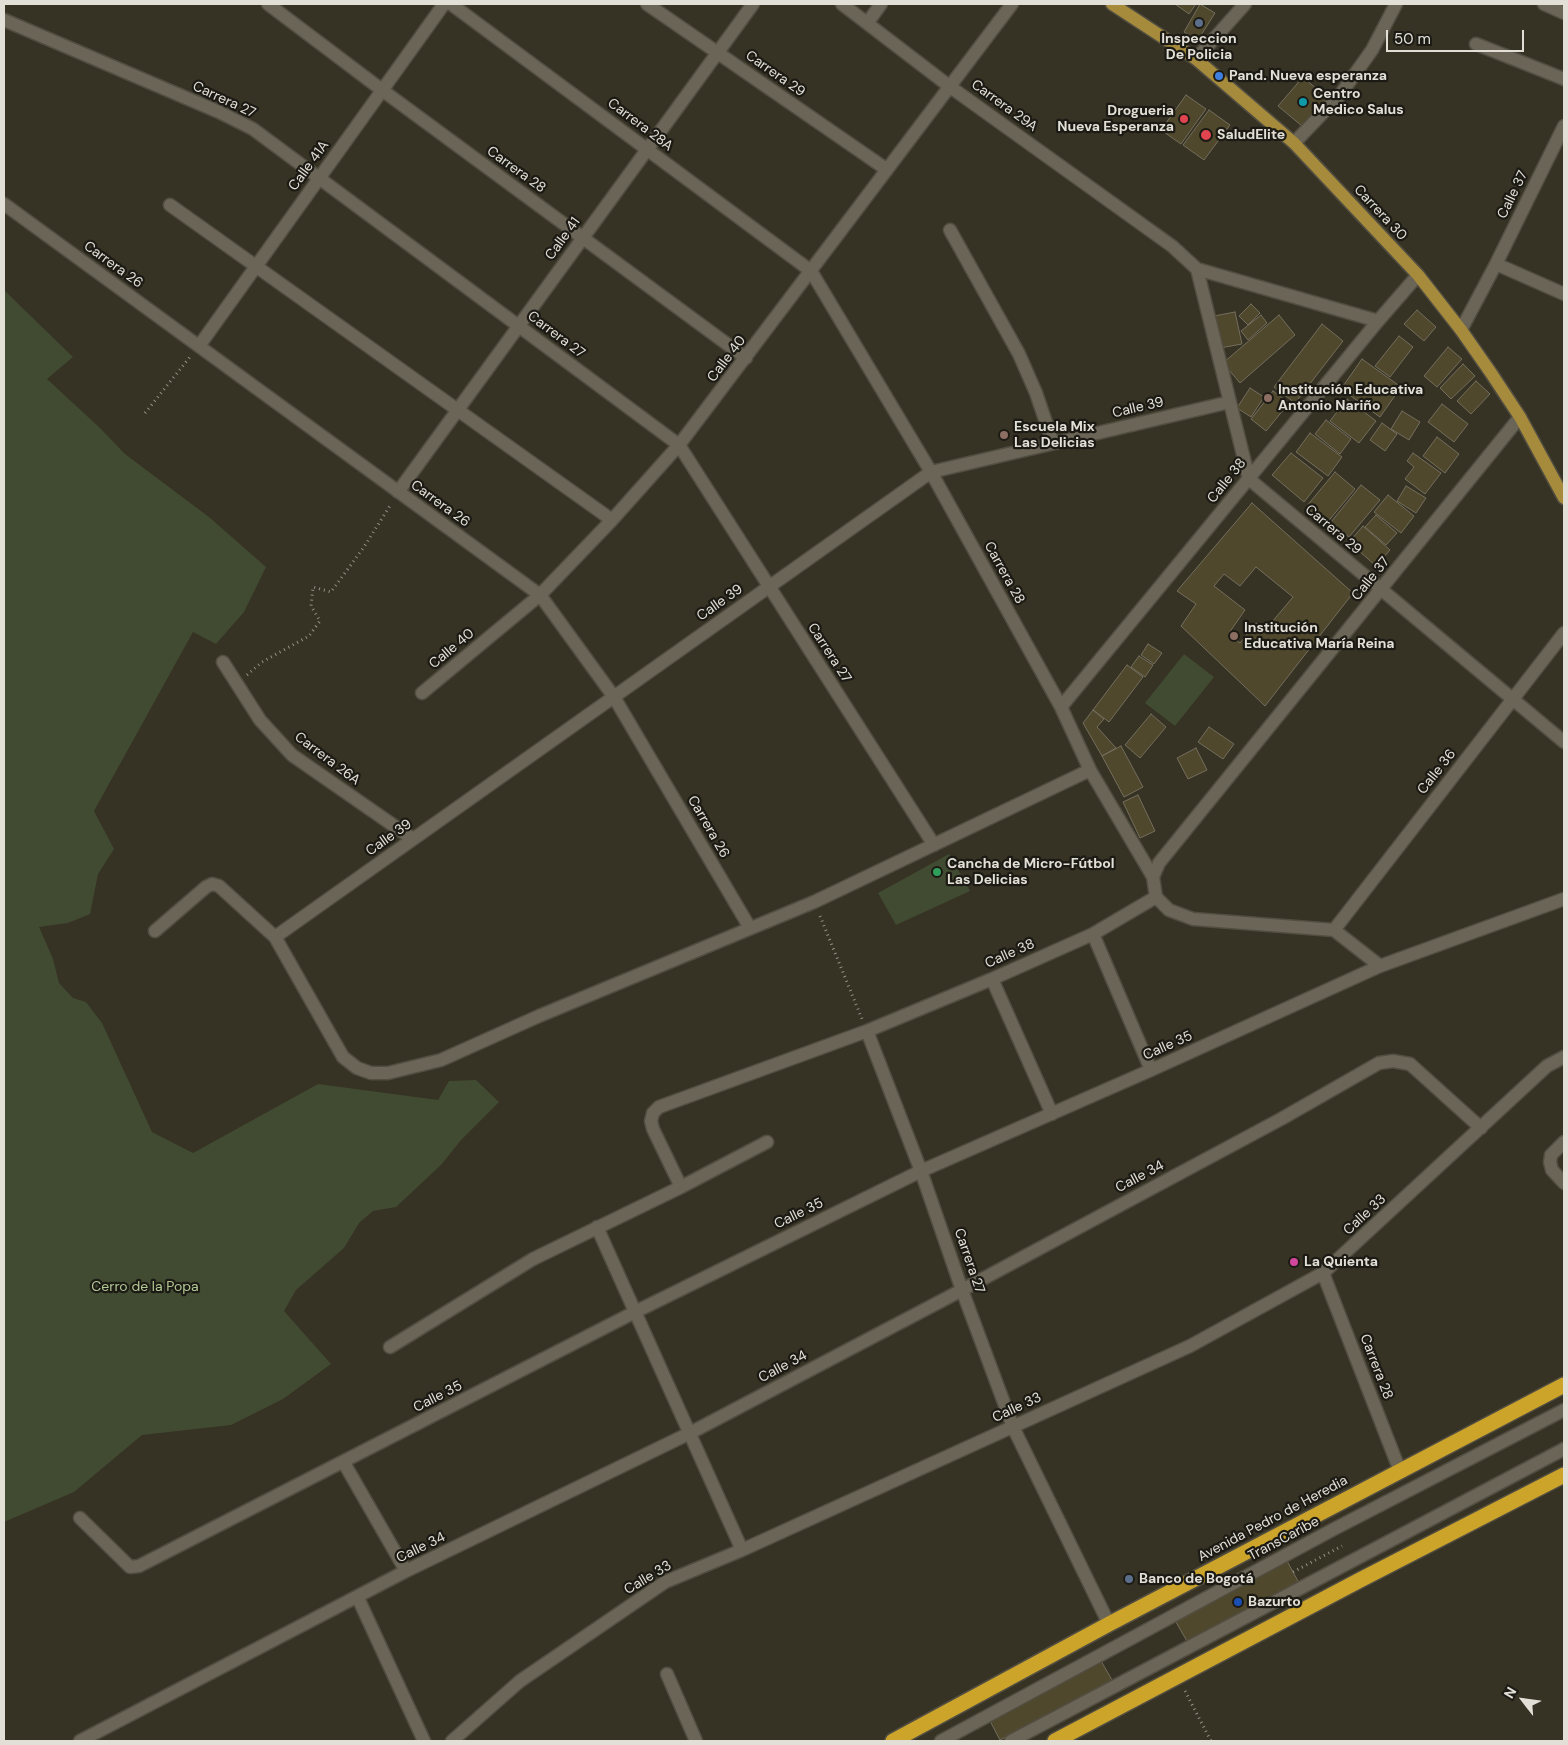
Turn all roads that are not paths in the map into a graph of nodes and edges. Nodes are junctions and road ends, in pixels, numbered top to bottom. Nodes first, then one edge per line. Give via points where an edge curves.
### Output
1 (268, 4) edge
2 (444, 4) edge
3 (451, 4) edge
4 (647, 4) edge
5 (753, 4) edge
6 (842, 4) edge
7 (881, 4) edge
8 (1012, 4) edge
9 (1112, 4) edge
10 (1245, 4) edge
11 (1396, 4) edge
12 (1544, 4) edge
13 (1564, 12) edge
14 (4, 20) edge
15 (868, 22) junction
16 (1476, 44) dead end
17 (717, 53) junction
18 (1196, 60) junction
19 (1564, 80) edge
20 (950, 86) junction
21 (382, 90) junction
22 (1564, 126) edge
23 (1294, 143) junction
24 (647, 149) junction
25 (886, 170) junction
26 (318, 179) junction
27 (4, 204) edge
28 (170, 205) dead end
29 (950, 230) dead end
30 (583, 238) junction
31 (1496, 264) junction
32 (256, 266) junction
33 (1197, 268) junction
34 (811, 271) junction
35 (1418, 275) junction
36 (1564, 294) edge
37 (1378, 322) junction
38 (519, 326) junction
39 (1461, 330) junction
40 (199, 346) junction
41 (746, 358) junction
42 (1230, 402) junction
43 (458, 410) junction
44 (1520, 417) junction
45 (1053, 443) junction
46 (679, 445) junction
47 (931, 472) junction
48 (1249, 479) junction
49 (398, 492) junction
50 (1564, 498) edge
51 (612, 520) junction
52 (769, 587) junction
53 (1381, 590) junction
54 (540, 596) junction
55 (1564, 633) edge
56 (223, 662) dead end
57 (422, 693) dead end
58 (614, 697) junction
59 (1513, 699) junction
60 (1061, 707) junction
61 (1564, 742) edge
62 (1090, 770) junction
63 (413, 839) junction
64 (934, 845) junction
65 (1153, 877) junction
66 (1156, 897) junction
67 (1564, 899) edge
68 (750, 928) junction
69 (1334, 930) junction
70 (154, 931) dead end
71 (1093, 934) junction
72 (275, 937) junction
73 (1380, 966) junction
74 (992, 979) junction
75 (867, 1031) junction
76 (1564, 1057) edge
77 (1151, 1070) junction
78 (1052, 1114) junction
79 (1481, 1128) junction
80 (768, 1142) dead end
81 (1564, 1142) edge
82 (922, 1171) junction
83 (1564, 1183) edge
84 (681, 1187) junction
85 (597, 1227) junction
86 (1323, 1273) junction
87 (962, 1290) junction
88 (635, 1312) junction
89 (390, 1347) dead end
90 (1564, 1384) edge
91 (1564, 1410) edge
92 (1014, 1427) junction
93 (690, 1433) junction
94 (1564, 1449) edge
95 (344, 1463) junction
96 (1400, 1471) junction
97 (1564, 1475) edge
98 (80, 1518) dead end
99 (742, 1550) junction
100 (406, 1571) junction
101 (358, 1598) junction
102 (1109, 1624) junction
103 (667, 1674) dead end
104 (80, 1741) edge
105 (424, 1741) edge
106 (452, 1741) edge
107 (696, 1741) edge
108 (893, 1741) edge
109 (941, 1741) edge
110 (1011, 1741) edge
111 (1055, 1741) edge

1 - 21 street, Carrera 28
2 - 21 street, Calle 41A
3 - 24 street, Carrera 28A
4 - 17 street, Carrera 29
5 - 17 street, Calle 41
6 - 15 street, Carrera 29A
7 - 15 street
8 - 20 street, Calle 40
9 - 18 main road, Carrera 30
10 - 18 street
11 - 23 street via 1372,50 1340,95
12 - 13 street
14 - 26 street, Carrera 27 via 253,129
15 - 20 street, Carrera 29A
16 - 19 street
17 - 24 street, Calle 41
17 - 25 street, Carrera 29
18 - 23 main road, Carrera 30
20 - 25 street, Calle 40
20 - 33 street, Carrera 29A via 1172,246
21 - 26 street, Calle 41A
21 - 30 street, Carrera 28
22 - 31 street, Calle 37
23 - 35 main road, Carrera 30
24 - 30 street, Calle 41
24 - 34 street, Carrera 28A
25 - 34 street, Calle 40
26 - 32 street, Calle 41A
26 - 38 street, Carrera 27
27 - 40 street, Carrera 26
28 - 32 street
29 - 45 street via 1019,354
30 - 38 street, Calle 41
30 - 41 street, Carrera 28
31 - 36 street
31 - 39 street, Calle 37
32 - 40 street, Calle 41A
32 - 43 street
33 - 37 street
33 - 42 street
34 - 41 street, Calle 40
34 - 47 street, Carrera 28
35 - 37 street, Calle 38
35 - 39 main road, Carrera 30
37 - 48 street, Calle 38
38 - 43 street, Calle 41
38 - 46 street, Carrera 27
39 - 44 main road, Carrera 30
40 - 49 street, Carrera 26
41 - 46 street, Calle 40
42 - 45 street, Calle 39
42 - 48 street
43 - 49 street, Calle 41
43 - 51 street
44 - 50 main road, Carrera 30
44 - 53 street, Calle 37
45 - 47 street, Calle 39
46 - 51 street, Calle 40
46 - 52 street, Carrera 27
47 - 52 street, Calle 39
47 - 60 street, Carrera 28
48 - 53 street, Carrera 29
48 - 60 street, Calle 38
49 - 54 street, Carrera 26
51 - 54 street, Calle 40
52 - 58 street, Calle 39
52 - 64 street, Carrera 27
53 - 59 street, Carrera 29
53 - 65 street, Calle 37 via 1159,863
54 - 57 street, Calle 40
54 - 58 street, Carrera 26
55 - 59 street, Calle 36
56 - 63 street, Carrera 26A via 260,720 292,755
58 - 63 street, Calle 39
58 - 68 street, Carrera 26
59 - 61 street, Carrera 29
59 - 69 street, Calle 36
60 - 62 street, Carrera 28
62 - 64 street
62 - 65 street, Carrera 28
63 - 72 street, Calle 39
64 - 68 street via 814,902
65 - 66 street, Carrera 28
66 - 69 street via 1169,910 1193,919
66 - 71 street, Calle 38
67 - 73 street, Calle 35
68 - 72 street via 441,1060 388,1073 371,1073 357,1068 343,1057
69 - 73 street
70 - 72 street via 212,884 220,886
71 - 74 street, Calle 38
71 - 77 street
73 - 77 street, Calle 35
74 - 75 street, Calle 38
74 - 78 street
75 - 82 street, Carrera 27
75 - 84 street, Calle 38 via 659,1107 653,1112 653,1129
76 - 79 street, Calle 33 via 1547,1066
77 - 78 street, Calle 35
78 - 82 street, Calle 35
79 - 86 street, Calle 33
79 - 87 street, Calle 34 via 1410,1064 1379,1063
80 - 84 street
81 - 83 street via 1551,1155 1550,1162 1552,1170
82 - 87 street, Carrera 27
82 - 88 street, Calle 35
84 - 85 street
85 - 88 street
85 - 89 street via 533,1259
86 - 92 street, Calle 33 via 1190,1346
86 - 96 street, Carrera 28
87 - 92 street, Carrera 27
87 - 93 street, Calle 34
88 - 93 street
88 - 95 street, Calle 35
90 - 96 highway, Avenida Pedro de Heredia
91 - 109 street, TransCaribe via 1334,1529
92 - 99 street, Calle 33
92 - 102 street, Carrera 27
93 - 99 street
93 - 100 street, Calle 34
94 - 110 street
95 - 98 street, Calle 35 via 139,1566 130,1567
95 - 100 street
96 - 102 highway, Avenida Pedro de Heredia
97 - 111 highway
99 - 106 street, Calle 33 via 665,1582 520,1681
100 - 101 street, Calle 34
101 - 104 street, Calle 34
101 - 105 street
102 - 108 highway, Avenida Pedro de Heredia
103 - 107 street

